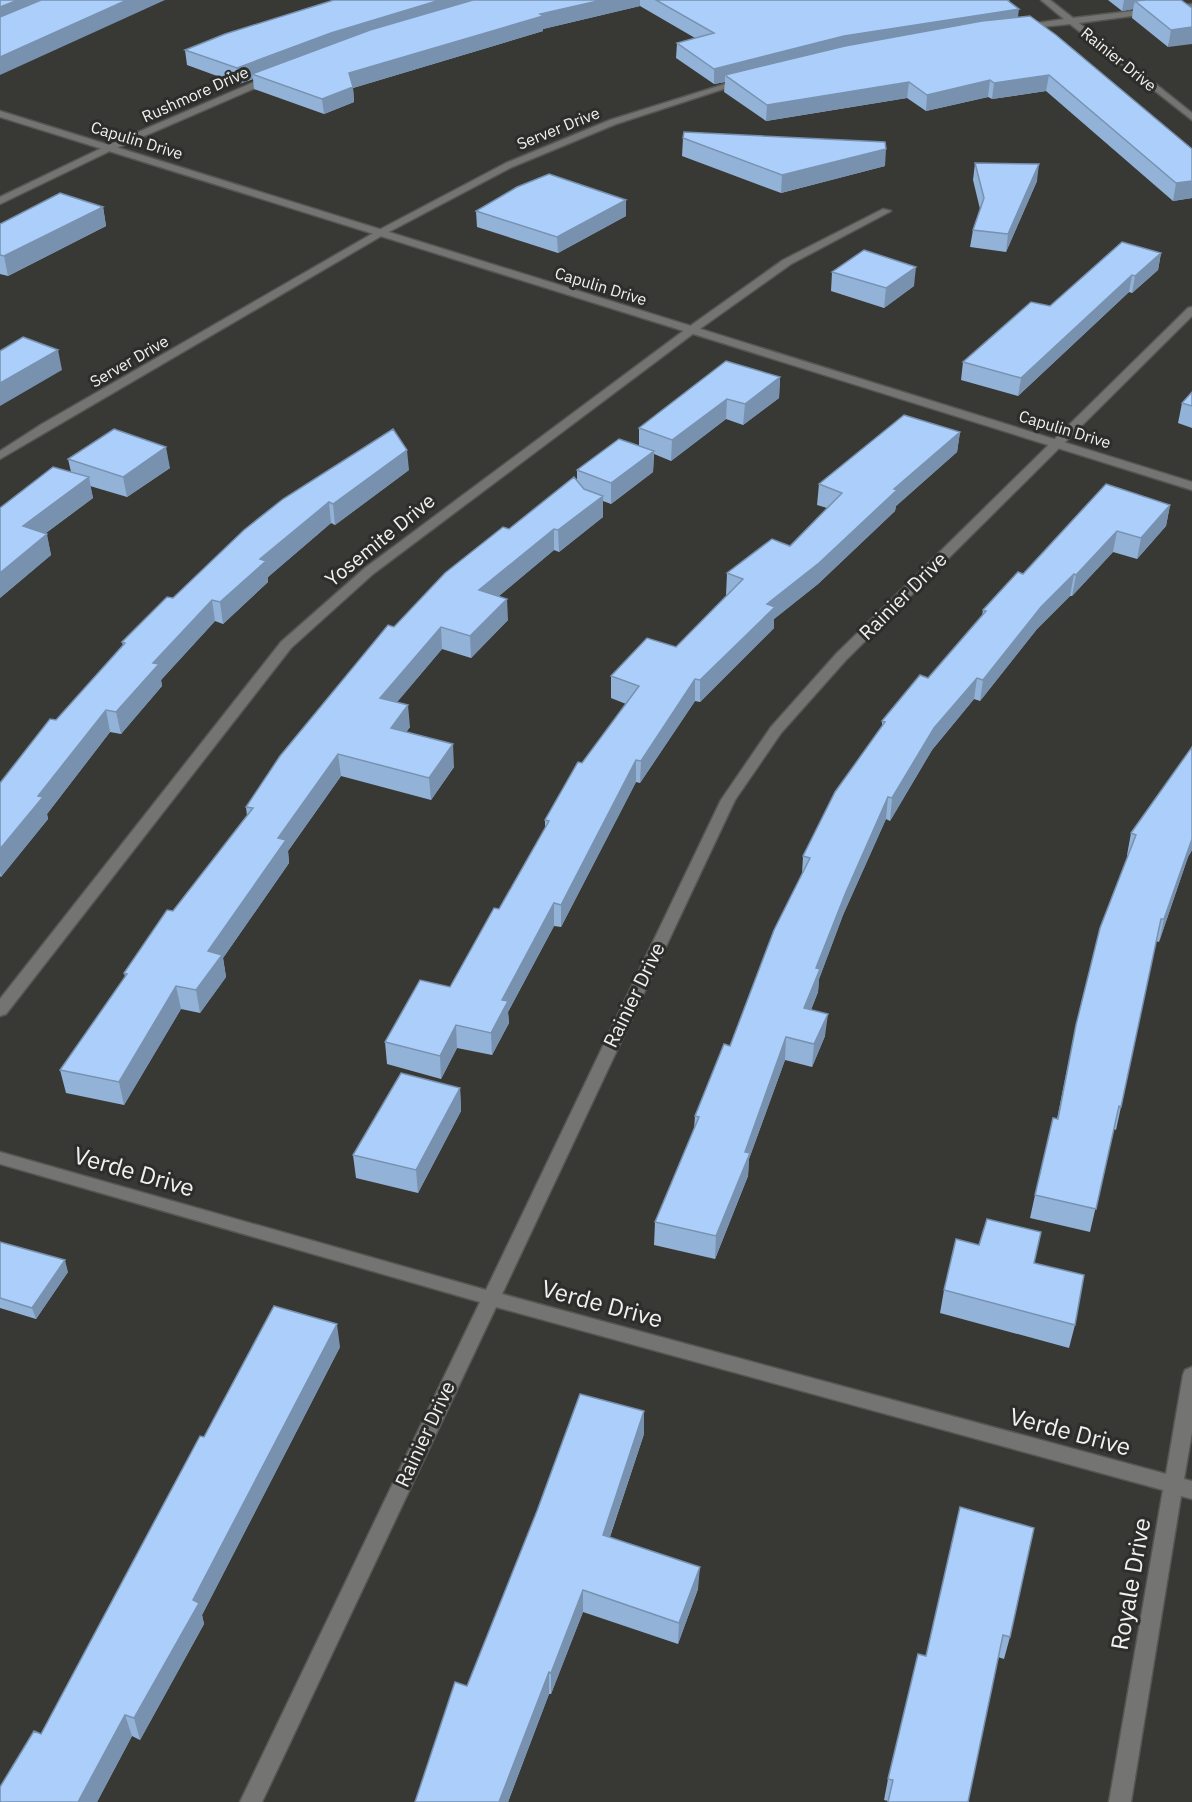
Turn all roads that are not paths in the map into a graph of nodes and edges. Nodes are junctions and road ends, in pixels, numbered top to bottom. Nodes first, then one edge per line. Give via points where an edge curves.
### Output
1 (1045, 0) edge
2 (1192, 6) edge
3 (1072, 21) junction
4 (1015, 29) edge
5 (278, 75) edge
6 (757, 77) edge
7 (0, 114) edge
8 (1192, 117) edge
9 (109, 148) junction
10 (0, 201) edge
11 (886, 211) dead end
12 (380, 233) junction
13 (1192, 310) edge
14 (690, 331) junction
15 (1057, 444) junction
16 (0, 456) edge
17 (1192, 486) edge
18 (0, 1010) edge
19 (0, 1158) edge
20 (490, 1298) junction
21 (1192, 1375) edge
22 (1183, 1488) edge
23 (251, 1802) edge
24 (1120, 1802) edge

1 - 3 street, Rainier Drive
2 - 3 street
3 - 4 street
3 - 8 street, Rainier Drive
5 - 9 street, Rushmore Drive
6 - 12 street, Server Drive via 672,102 555,144 465,186
7 - 9 street, Capulin Drive
9 - 10 street, Rushmore Drive
9 - 12 street, Capulin Drive
11 - 14 street, Yosemite Drive via 787,262
12 - 14 street, Capulin Drive
12 - 16 street, Server Drive
13 - 15 street, Rainier Drive
14 - 15 street, Capulin Drive
14 - 18 street, Yosemite Drive via 369,571 286,645
15 - 17 street, Capulin Drive
15 - 20 street, Rainier Drive via 841,657 776,730 728,800
19 - 20 street, Verde Drive
20 - 22 street, Verde Drive
20 - 23 street, Rainier Drive
21 - 22 street, Royale Drive
22 - 24 street, Royale Drive

